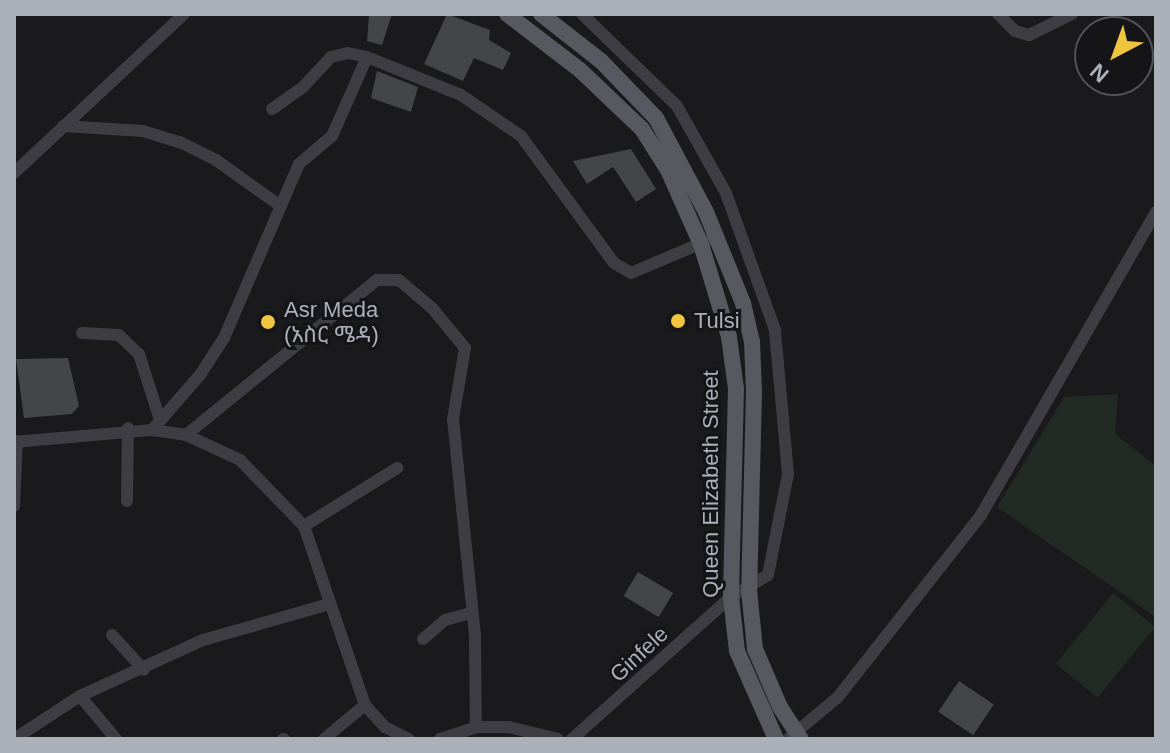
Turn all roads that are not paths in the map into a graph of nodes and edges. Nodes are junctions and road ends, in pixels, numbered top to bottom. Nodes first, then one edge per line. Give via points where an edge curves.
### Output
1 (184, 14) edge
2 (507, 14) edge
3 (541, 14) edge
4 (582, 14) edge
5 (998, 14) edge
6 (1072, 14) edge
7 (367, 57) junction
8 (272, 109) dead end
9 (63, 126) junction
10 (14, 173) edge
11 (279, 205) junction
12 (1156, 212) edge
13 (708, 240) junction
14 (82, 333) dead end
15 (156, 425) junction
16 (128, 428) junction
17 (186, 435) junction
18 (15, 442) edge
19 (397, 468) dead end
20 (127, 501) dead end
21 (14, 506) edge
22 (304, 526) junction
23 (749, 590) junction
24 (731, 597) junction
25 (329, 604) junction
26 (472, 613) junction
27 (112, 635) dead end
28 (423, 639) dead end
29 (144, 670) junction
30 (80, 696) junction
31 (365, 705) junction
32 (476, 727) junction
33 (509, 727) junction
34 (14, 739) edge
35 (116, 739) edge
36 (324, 739) edge
37 (409, 739) edge
38 (440, 739) edge
39 (501, 739) edge
40 (558, 739) edge
41 (572, 739) edge
42 (776, 739) edge
43 (788, 739) edge
44 (801, 739) edge

1 - 9 street
2 - 13 main road, Queen Elizabeth Street via 569,61 642,129
3 - 13 main road, Queen Elizabeth Street via 601,61 656,118
4 - 23 street via 653,80 703,145 726,193 775,330 788,474 768,575
5 - 6 street via 1015,31 1029,35
7 - 8 street via 331,57
7 - 11 street via 332,136 299,164
7 - 13 street via 461,95 510,127 537,152 614,263 631,273
9 - 10 street
9 - 11 street via 143,131 180,142 216,160
11 - 15 street via 224,338
12 - 43 street via 981,515 838,697
13 - 23 main road, Queen Elizabeth Street via 752,342
13 - 24 main road, Queen Elizabeth Street via 736,389
14 - 15 street via 119,335 139,354
15 - 16 street
15 - 17 street
16 - 18 street
16 - 20 street
17 - 22 street via 240,460
17 - 26 street via 377,280 399,280 432,308 465,348 453,419
18 - 21 street
19 - 22 street
22 - 25 street
23 - 24 street
23 - 44 main road, Queen Elizabeth Street, bridge via 755,649 780,707
24 - 41 street, Ginfele
24 - 42 main road, Queen Elizabeth Street via 737,651
25 - 29 street via 203,640
25 - 31 street
26 - 28 street via 445,620
26 - 32 street
27 - 29 street
29 - 30 street
30 - 34 street
30 - 35 street
31 - 36 street
31 - 37 street via 385,727
32 - 33 street
32 - 38 street
33 - 39 street
33 - 40 street

